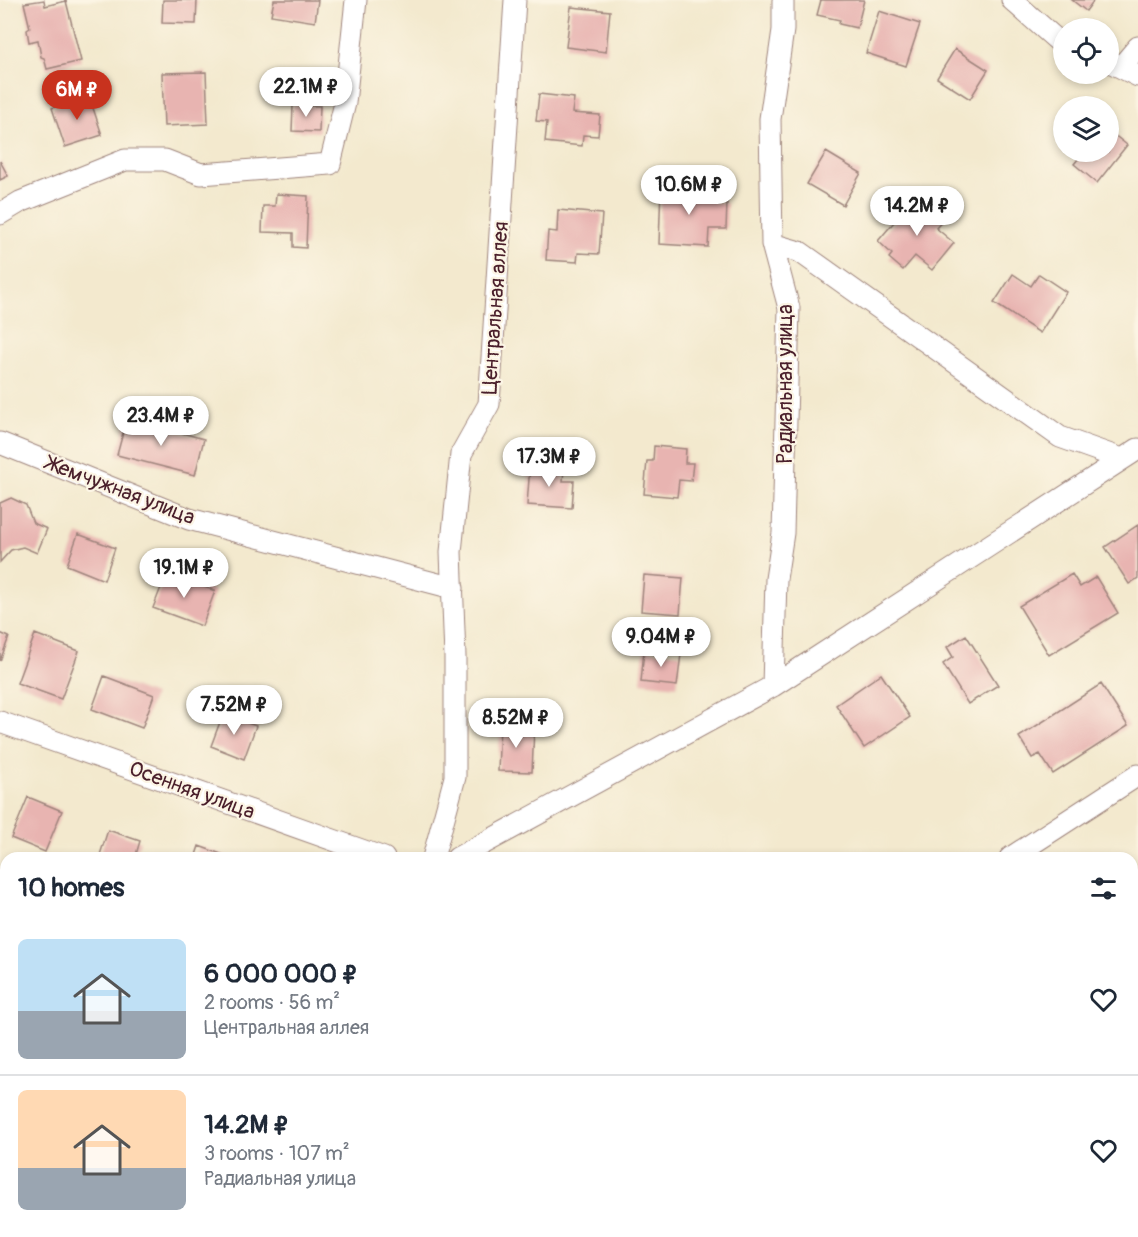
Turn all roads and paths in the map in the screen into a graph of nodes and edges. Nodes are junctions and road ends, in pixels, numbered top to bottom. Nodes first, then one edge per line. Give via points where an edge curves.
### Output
1 (356, 0) edge
2 (515, 0) edge
3 (783, 0) edge
4 (1012, 0) edge
5 (1053, 36) edge
6 (1138, 47) edge
7 (1123, 68) edge
8 (0, 214) edge
9 (772, 244) junction
10 (0, 443) edge
11 (1130, 454) edge
12 (453, 588) junction
13 (773, 686) junction
14 (0, 722) edge
15 (1138, 775) edge
16 (367, 852) edge
17 (435, 852) edge
18 (468, 852) edge
19 (1019, 852) edge

1 - 8 street via 345,103 330,164 201,174 165,160 125,160 20,202
2 - 12 street, Центральная аллея via 489,404 461,454 451,552
3 - 9 street, Радиальная улица via 783,30 770,120
4 - 5 street
6 - 7 street
9 - 11 street via 800,252 1060,437
9 - 13 street, Радиальная улица via 789,308 783,533 776,579
10 - 12 street, Жемчужная улица via 189,519
11 - 13 street
12 - 17 street, Центральная аллея via 455,777
13 - 18 street
14 - 16 street, Осенняя улица
15 - 19 street

